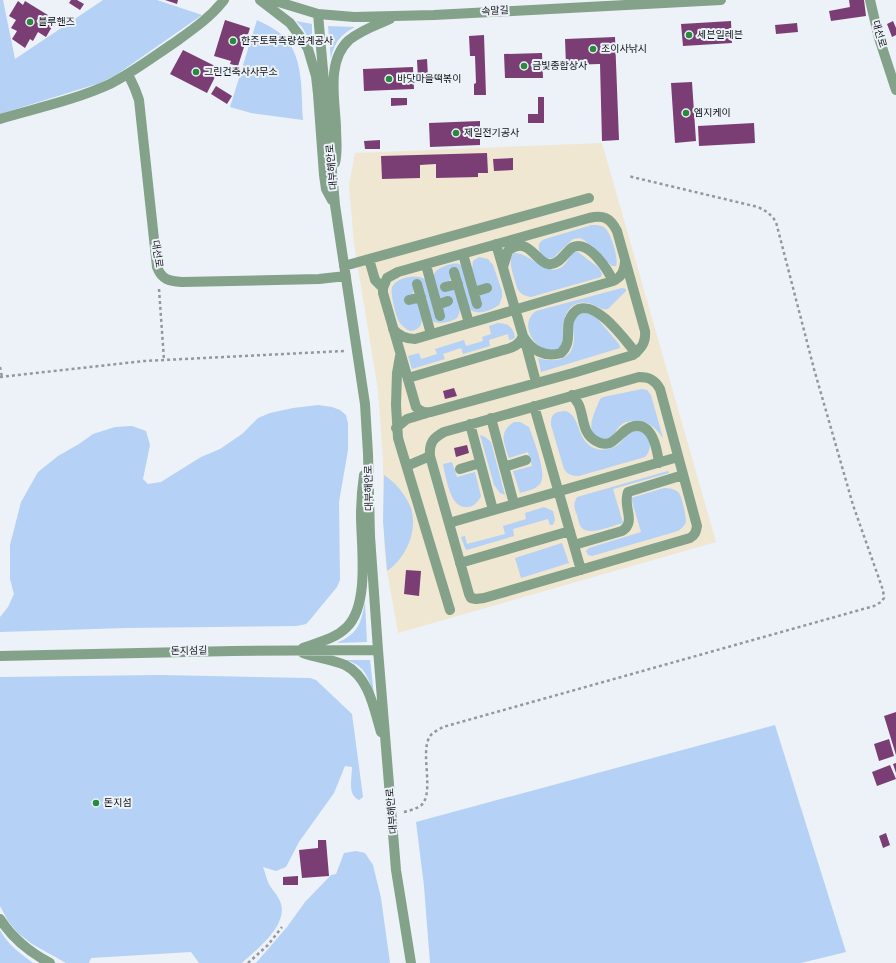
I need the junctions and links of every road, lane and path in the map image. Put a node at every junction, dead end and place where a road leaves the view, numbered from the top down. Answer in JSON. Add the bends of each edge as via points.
{"nodes":[{"id":1,"x":224,"y":0,"type":"edge"},
{"id":2,"x":260,"y":0,"type":"edge"},
{"id":3,"x":272,"y":0,"type":"edge"},
{"id":4,"x":721,"y":0,"type":"edge"},
{"id":5,"x":870,"y":0,"type":"edge"},
{"id":6,"x":620,"y":2,"type":"edge"},
{"id":7,"x":318,"y":14,"type":"junction"},
{"id":8,"x":394,"y":16,"type":"junction"},
{"id":9,"x":128,"y":74,"type":"junction"},
{"id":10,"x":896,"y":90,"type":"edge"},
{"id":11,"x":0,"y":119,"type":"edge"},
{"id":12,"x":332,"y":173,"type":"junction"},
{"id":13,"x":589,"y":198,"type":"dead end"},
{"id":14,"x":335,"y":205,"type":"junction"},
{"id":15,"x":496,"y":244,"type":"junction"},
{"id":16,"x":463,"y":254,"type":"junction"},
{"id":17,"x":369,"y":259,"type":"junction"},
{"id":18,"x":625,"y":260,"type":"junction"},
{"id":19,"x":426,"y":264,"type":"junction"},
{"id":20,"x":157,"y":267,"type":"junction"},
{"id":21,"x":503,"y":267,"type":"junction"},
{"id":22,"x":345,"y":271,"type":"junction"},
{"id":23,"x":454,"y":272,"type":"dead end"},
{"id":24,"x":613,"y":281,"type":"junction"},
{"id":25,"x":417,"y":284,"type":"dead end"},
{"id":26,"x":458,"y":284,"type":"junction"},
{"id":27,"x":446,"y":286,"type":"dead end"},
{"id":28,"x":383,"y":288,"type":"junction"},
{"id":29,"x":487,"y":288,"type":"dead end"},
{"id":30,"x":474,"y":292,"type":"junction"},
{"id":31,"x":420,"y":297,"type":"junction"},
{"id":32,"x":409,"y":300,"type":"dead end"},
{"id":33,"x":448,"y":301,"type":"dead end"},
{"id":34,"x":477,"y":304,"type":"dead end"},
{"id":35,"x":437,"y":305,"type":"junction"},
{"id":36,"x":516,"y":310,"type":"junction"},
{"id":37,"x":440,"y":316,"type":"dead end"},
{"id":38,"x":468,"y":323,"type":"junction"},
{"id":39,"x":393,"y":329,"type":"junction"},
{"id":40,"x":431,"y":334,"type":"junction"},
{"id":41,"x":523,"y":336,"type":"junction"},
{"id":42,"x":344,"y":351,"type":"dead end"},
{"id":43,"x":400,"y":352,"type":"junction"},
{"id":44,"x":636,"y":353,"type":"junction"},
{"id":45,"x":164,"y":360,"type":"junction"},
{"id":46,"x":0,"y":367,"type":"edge"},
{"id":47,"x":1,"y":377,"type":"edge"},
{"id":48,"x":408,"y":378,"type":"junction"},
{"id":49,"x":536,"y":382,"type":"junction"},
{"id":50,"x":572,"y":395,"type":"junction"},
{"id":51,"x":534,"y":406,"type":"junction"},
{"id":52,"x":431,"y":412,"type":"junction"},
{"id":53,"x":491,"y":418,"type":"junction"},
{"id":54,"x":470,"y":424,"type":"junction"},
{"id":55,"x":396,"y":428,"type":"junction"},
{"id":56,"x":368,"y":454,"type":"junction"},
{"id":57,"x":430,"y":456,"type":"junction"},
{"id":58,"x":678,"y":457,"type":"junction"},
{"id":59,"x":526,"y":460,"type":"dead end"},
{"id":60,"x":480,"y":463,"type":"junction"},
{"id":61,"x":659,"y":463,"type":"junction"},
{"id":62,"x":407,"y":466,"type":"junction"},
{"id":63,"x":504,"y":467,"type":"junction"},
{"id":64,"x":460,"y":469,"type":"dead end"},
{"id":65,"x":683,"y":476,"type":"junction"},
{"id":66,"x":559,"y":491,"type":"junction"},
{"id":67,"x":514,"y":504,"type":"junction"},
{"id":68,"x":493,"y":510,"type":"junction"},
{"id":69,"x":448,"y":523,"type":"junction"},
{"id":70,"x":570,"y":531,"type":"junction"},
{"id":71,"x":574,"y":544,"type":"junction"},
{"id":72,"x":460,"y":562,"type":"junction"},
{"id":73,"x":581,"y":570,"type":"junction"},
{"id":74,"x":450,"y":610,"type":"dead end"},
{"id":75,"x":378,"y":650,"type":"junction"},
{"id":76,"x":296,"y":651,"type":"junction"},
{"id":77,"x":0,"y":656,"type":"edge"},
{"id":78,"x":387,"y":754,"type":"junction"},
{"id":79,"x":0,"y":919,"type":"edge"},
{"id":80,"x":282,"y":927,"type":"dead end"},
{"id":81,"x":50,"y":963,"type":"edge"},
{"id":82,"x":248,"y":963,"type":"edge"},
{"id":83,"x":411,"y":963,"type":"edge"}],
"edges":[{"from":1,"to":9,"type":"street","via":[[204,21]]},
{"from":2,"to":14,"type":"street","via":[[290,23],[308,49],[316,76],[326,189]]},
{"from":3,"to":7,"type":"street","name":"속말길"},
{"from":4,"to":6,"type":"street","name":"속말길"},
{"from":5,"to":10,"type":"street","name":"대선로"},
{"from":6,"to":8,"type":"street","name":"속말길"},
{"from":7,"to":8,"type":"street","name":"속말길"},
{"from":7,"to":12,"type":"street","name":"대부해안로"},
{"from":8,"to":12,"type":"street","via":[[348,41],[336,60],[334,89],[337,151]]},
{"from":9,"to":11,"type":"street","via":[[81,95]]},
{"from":9,"to":20,"type":"street","name":"대선로","via":[[139,100]]},
{"from":12,"to":14,"type":"street","name":"대부해안로"},
{"from":13,"to":17,"type":"street","name":"대선로"},
{"from":14,"to":22,"type":"street","name":"대부해안로"},
{"from":15,"to":16,"type":"street"},
{"from":15,"to":18,"type":"street","via":[[589,218],[602,217],[613,223]]},
{"from":15,"to":21,"type":"street"},
{"from":16,"to":19,"type":"street"},
{"from":16,"to":30,"type":"street"},
{"from":17,"to":22,"type":"street","name":"대선로"},
{"from":17,"to":28,"type":"street","via":[[375,280]]},
{"from":18,"to":24,"type":"street","via":[[624,271]]},
{"from":18,"to":44,"type":"street","via":[[646,339]]},
{"from":19,"to":28,"type":"street","via":[[392,275]]},
{"from":19,"to":35,"type":"street"},
{"from":20,"to":22,"type":"street","name":"대선로","via":[[165,278],[182,282],[319,279]]},
{"from":20,"to":45,"type":"path"},
{"from":21,"to":24,"type":"street","via":[[508,251],[516,246],[531,250],[550,264],[579,246],[588,250],[603,264]]},
{"from":21,"to":36,"type":"street"},
{"from":22,"to":56,"type":"street","name":"대부해안로","via":[[365,404]]},
{"from":23,"to":26,"type":"street"},
{"from":24,"to":36,"type":"street"},
{"from":25,"to":31,"type":"street"},
{"from":26,"to":27,"type":"street"},
{"from":26,"to":38,"type":"street"},
{"from":28,"to":39,"type":"street"},
{"from":29,"to":30,"type":"street"},
{"from":30,"to":34,"type":"street"},
{"from":31,"to":32,"type":"street"},
{"from":31,"to":40,"type":"street"},
{"from":33,"to":35,"type":"street"},
{"from":35,"to":37,"type":"street"},
{"from":36,"to":38,"type":"street"},
{"from":36,"to":41,"type":"street"},
{"from":38,"to":40,"type":"street"},
{"from":39,"to":40,"type":"street","via":[[410,339]]},
{"from":39,"to":43,"type":"street"},
{"from":41,"to":44,"type":"street","via":[[538,352],[549,355],[561,353],[567,344],[572,315],[580,308],[591,308],[604,317]]},
{"from":41,"to":48,"type":"street","via":[[514,347]]},
{"from":41,"to":49,"type":"street"},
{"from":42,"to":45,"type":"path"},
{"from":43,"to":48,"type":"street"},
{"from":43,"to":55,"type":"street"},
{"from":44,"to":49,"type":"street"},
{"from":45,"to":47,"type":"path"},
{"from":46,"to":47,"type":"path"},
{"from":48,"to":52,"type":"street","via":[[416,407],[420,411]]},
{"from":49,"to":52,"type":"street"},
{"from":50,"to":51,"type":"street"},
{"from":50,"to":58,"type":"street","via":[[639,377],[652,379],[660,389]]},
{"from":50,"to":61,"type":"street","via":[[580,407],[590,437],[608,443],[630,428],[644,428],[653,438]]},
{"from":51,"to":53,"type":"street"},
{"from":51,"to":66,"type":"street"},
{"from":52,"to":55,"type":"street","via":[[407,419]]},
{"from":53,"to":54,"type":"street"},
{"from":53,"to":63,"type":"street"},
{"from":54,"to":57,"type":"street","via":[[436,436],[432,441]]},
{"from":54,"to":60,"type":"street"},
{"from":55,"to":62,"type":"street"},
{"from":56,"to":75,"type":"street","name":"대부해안로","via":[[370,536]]},
{"from":56,"to":76,"type":"street","via":[[361,496],[362,565],[358,607],[350,623],[341,632]]},
{"from":57,"to":62,"type":"street"},
{"from":57,"to":69,"type":"street"},
{"from":58,"to":61,"type":"street"},
{"from":58,"to":65,"type":"street"},
{"from":59,"to":63,"type":"street"},
{"from":60,"to":64,"type":"street"},
{"from":60,"to":68,"type":"street"},
{"from":61,"to":66,"type":"street"},
{"from":62,"to":74,"type":"street"},
{"from":63,"to":67,"type":"street"},
{"from":65,"to":71,"type":"street","via":[[628,492],[627,528]]},
{"from":65,"to":73,"type":"street","via":[[697,526],[693,536]]},
{"from":66,"to":67,"type":"street"},
{"from":66,"to":70,"type":"street"},
{"from":67,"to":68,"type":"street"},
{"from":68,"to":69,"type":"street"},
{"from":69,"to":72,"type":"street"},
{"from":70,"to":71,"type":"street"},
{"from":70,"to":72,"type":"street"},
{"from":71,"to":73,"type":"street"},
{"from":72,"to":73,"type":"street","via":[[469,594],[471,598],[476,599]]},
{"from":75,"to":76,"type":"street","name":"돈지섬길"},
{"from":75,"to":78,"type":"street","name":"대부해안로"},
{"from":76,"to":77,"type":"street","name":"돈지섬길"},
{"from":76,"to":78,"type":"street","via":[[339,663],[359,676],[368,692]]},
{"from":78,"to":83,"type":"street","name":"대부해안로","via":[[396,870]]},
{"from":79,"to":81,"type":"street","via":[[17,941]]},
{"from":80,"to":82,"type":"path","via":[[268,945]]}]}
